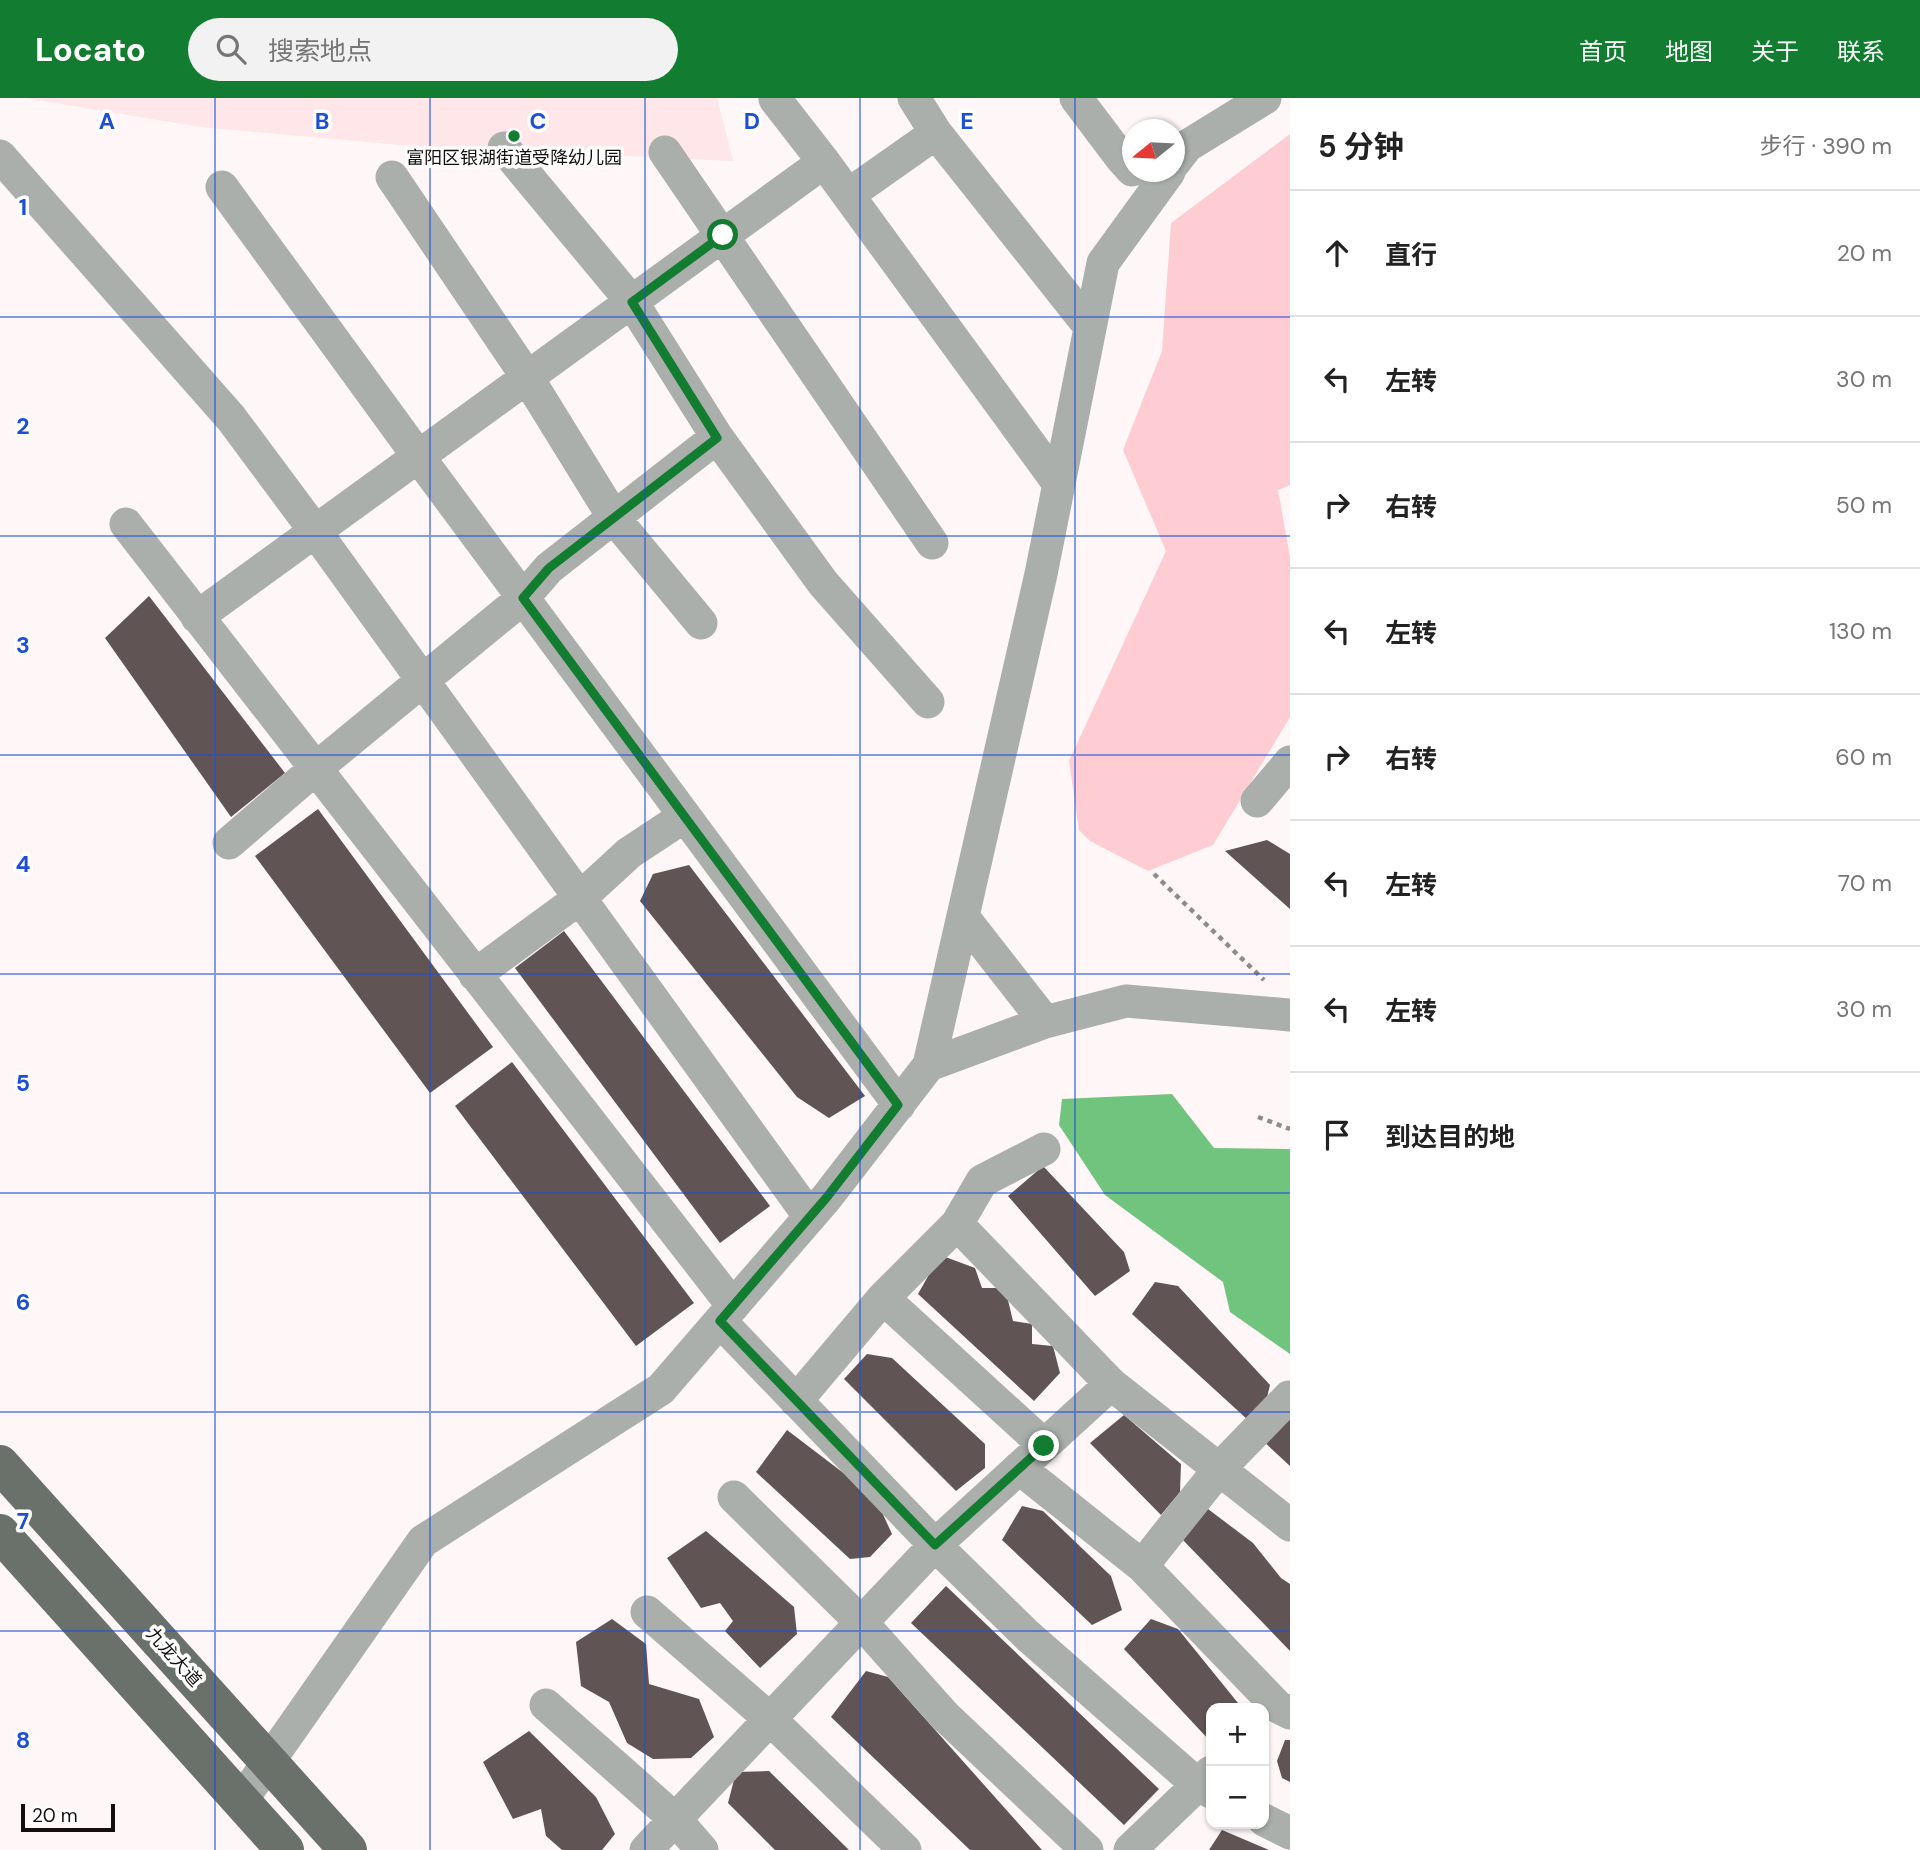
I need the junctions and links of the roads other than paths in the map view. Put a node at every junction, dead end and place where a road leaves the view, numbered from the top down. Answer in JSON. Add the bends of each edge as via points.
{"nodes":[{"id":1,"x":915,"y":98,"type":"edge"},
{"id":2,"x":1076,"y":98,"type":"edge"},
{"id":3,"x":1265,"y":98,"type":"edge"},
{"id":4,"x":775,"y":99,"type":"edge"},
{"id":5,"x":1221,"y":109,"type":"edge"},
{"id":6,"x":936,"y":133,"type":"junction"},
{"id":7,"x":504,"y":148,"type":"dead end"},
{"id":8,"x":1185,"y":149,"type":"edge"},
{"id":9,"x":665,"y":152,"type":"dead end"},
{"id":10,"x":0,"y":156,"type":"edge"},
{"id":11,"x":1122,"y":159,"type":"edge"},
{"id":12,"x":824,"y":162,"type":"junction"},
{"id":13,"x":392,"y":177,"type":"dead end"},
{"id":14,"x":1144,"y":182,"type":"edge"},
{"id":15,"x":222,"y":187,"type":"dead end"},
{"id":16,"x":848,"y":195,"type":"junction"},
{"id":17,"x":723,"y":235,"type":"junction"},
{"id":18,"x":632,"y":302,"type":"junction"},
{"id":19,"x":1090,"y":327,"type":"junction"},
{"id":20,"x":527,"y":377,"type":"junction"},
{"id":21,"x":717,"y":438,"type":"junction"},
{"id":22,"x":418,"y":457,"type":"junction"},
{"id":23,"x":1059,"y":484,"type":"junction"},
{"id":24,"x":614,"y":518,"type":"junction"},
{"id":25,"x":126,"y":524,"type":"dead end"},
{"id":26,"x":315,"y":531,"type":"junction"},
{"id":27,"x":932,"y":543,"type":"dead end"},
{"id":28,"x":523,"y":598,"type":"junction"},
{"id":29,"x":197,"y":617,"type":"junction"},
{"id":30,"x":701,"y":623,"type":"dead end"},
{"id":31,"x":423,"y":681,"type":"junction"},
{"id":32,"x":928,"y":702,"type":"dead end"},
{"id":33,"x":1290,"y":762,"type":"edge"},
{"id":34,"x":315,"y":769,"type":"junction"},
{"id":35,"x":1257,"y":801,"type":"dead end"},
{"id":36,"x":685,"y":816,"type":"junction"},
{"id":37,"x":229,"y":843,"type":"dead end"},
{"id":38,"x":580,"y":898,"type":"junction"},
{"id":39,"x":963,"y":917,"type":"junction"},
{"id":40,"x":475,"y":975,"type":"junction"},
{"id":41,"x":1290,"y":1015,"type":"edge"},
{"id":42,"x":1045,"y":1022,"type":"junction"},
{"id":43,"x":929,"y":1065,"type":"junction"},
{"id":44,"x":898,"y":1105,"type":"junction"},
{"id":45,"x":1044,"y":1149,"type":"dead end"},
{"id":46,"x":810,"y":1217,"type":"junction"},
{"id":47,"x":957,"y":1224,"type":"junction"},
{"id":48,"x":883,"y":1298,"type":"junction"},
{"id":49,"x":726,"y":1314,"type":"junction"},
{"id":50,"x":1111,"y":1384,"type":"junction"},
{"id":51,"x":1289,"y":1397,"type":"edge"},
{"id":52,"x":796,"y":1401,"type":"junction"},
{"id":53,"x":1044,"y":1446,"type":"junction"},
{"id":54,"x":0,"y":1464,"type":"edge"},
{"id":55,"x":1019,"y":1468,"type":"junction"},
{"id":56,"x":1220,"y":1468,"type":"junction"},
{"id":57,"x":734,"y":1497,"type":"dead end"},
{"id":58,"x":1290,"y":1525,"type":"edge"},
{"id":59,"x":0,"y":1533,"type":"edge"},
{"id":60,"x":935,"y":1545,"type":"junction"},
{"id":61,"x":1142,"y":1566,"type":"junction"},
{"id":62,"x":647,"y":1612,"type":"dead end"},
{"id":63,"x":862,"y":1623,"type":"junction"},
{"id":64,"x":546,"y":1704,"type":"dead end"},
{"id":65,"x":1280,"y":1708,"type":"edge"},
{"id":66,"x":770,"y":1719,"type":"junction"},
{"id":67,"x":269,"y":1762,"type":"junction"},
{"id":68,"x":1206,"y":1782,"type":"edge"},
{"id":69,"x":1206,"y":1784,"type":"edge"},
{"id":70,"x":241,"y":1801,"type":"junction"},
{"id":71,"x":675,"y":1819,"type":"junction"},
{"id":72,"x":1269,"y":1822,"type":"edge"},
{"id":73,"x":1290,"y":1833,"type":"edge"},
{"id":74,"x":285,"y":1850,"type":"edge"},
{"id":75,"x":348,"y":1850,"type":"edge"},
{"id":76,"x":646,"y":1850,"type":"edge"},
{"id":77,"x":702,"y":1850,"type":"edge"},
{"id":78,"x":905,"y":1850,"type":"edge"},
{"id":79,"x":1087,"y":1850,"type":"edge"},
{"id":80,"x":1130,"y":1850,"type":"edge"}],
"edges":[{"from":1,"to":6,"type":"street"},
{"from":2,"to":11,"type":"street"},
{"from":3,"to":5,"type":"street"},
{"from":4,"to":12,"type":"street"},
{"from":5,"to":8,"type":"street"},
{"from":6,"to":16,"type":"street"},
{"from":6,"to":19,"type":"street"},
{"from":7,"to":18,"type":"street"},
{"from":9,"to":17,"type":"street"},
{"from":10,"to":26,"type":"street","via":[[231,418]]},
{"from":12,"to":16,"type":"street"},
{"from":12,"to":17,"type":"street"},
{"from":13,"to":20,"type":"street"},
{"from":14,"to":19,"type":"street","via":[[1103,263]]},
{"from":15,"to":22,"type":"street"},
{"from":16,"to":23,"type":"street"},
{"from":17,"to":18,"type":"street"},
{"from":17,"to":27,"type":"street"},
{"from":18,"to":20,"type":"street"},
{"from":18,"to":21,"type":"street"},
{"from":19,"to":23,"type":"street"},
{"from":20,"to":22,"type":"street"},
{"from":20,"to":24,"type":"street"},
{"from":21,"to":24,"type":"street"},
{"from":21,"to":32,"type":"street","via":[[823,583]]},
{"from":22,"to":26,"type":"street"},
{"from":22,"to":28,"type":"street"},
{"from":23,"to":39,"type":"street"},
{"from":24,"to":28,"type":"street","via":[[549,568]]},
{"from":24,"to":30,"type":"street"},
{"from":25,"to":29,"type":"street"},
{"from":26,"to":29,"type":"street"},
{"from":26,"to":31,"type":"street"},
{"from":28,"to":31,"type":"street"},
{"from":28,"to":36,"type":"street"},
{"from":29,"to":34,"type":"street"},
{"from":31,"to":34,"type":"street"},
{"from":31,"to":38,"type":"street"},
{"from":33,"to":35,"type":"street"},
{"from":34,"to":37,"type":"street"},
{"from":34,"to":40,"type":"street"},
{"from":36,"to":38,"type":"street","via":[[629,853]]},
{"from":36,"to":44,"type":"street"},
{"from":38,"to":40,"type":"street"},
{"from":38,"to":46,"type":"street"},
{"from":39,"to":42,"type":"street"},
{"from":39,"to":43,"type":"street"},
{"from":40,"to":49,"type":"street"},
{"from":41,"to":42,"type":"street","via":[[1126,1001]]},
{"from":42,"to":43,"type":"street"},
{"from":43,"to":44,"type":"street"},
{"from":44,"to":46,"type":"street"},
{"from":45,"to":47,"type":"street","via":[[982,1181]]},
{"from":46,"to":49,"type":"street"},
{"from":47,"to":48,"type":"street"},
{"from":47,"to":50,"type":"street"},
{"from":48,"to":52,"type":"street"},
{"from":48,"to":53,"type":"street"},
{"from":49,"to":52,"type":"street"},
{"from":49,"to":67,"type":"street","via":[[661,1390],[423,1541]]},
{"from":50,"to":53,"type":"street"},
{"from":50,"to":56,"type":"street"},
{"from":51,"to":56,"type":"street"},
{"from":52,"to":60,"type":"street"},
{"from":53,"to":55,"type":"street"},
{"from":54,"to":67,"type":"main road","name":"九龙大道"},
{"from":55,"to":60,"type":"street"},
{"from":55,"to":61,"type":"street"},
{"from":56,"to":58,"type":"street"},
{"from":56,"to":61,"type":"street"},
{"from":57,"to":63,"type":"street"},
{"from":59,"to":70,"type":"main road"},
{"from":60,"to":63,"type":"street"},
{"from":60,"to":68,"type":"street","via":[[1028,1636]]},
{"from":61,"to":65,"type":"street"},
{"from":62,"to":66,"type":"street"},
{"from":63,"to":66,"type":"street"},
{"from":63,"to":79,"type":"street","via":[[945,1716]]},
{"from":64,"to":71,"type":"street"},
{"from":66,"to":71,"type":"street"},
{"from":66,"to":78,"type":"street"},
{"from":67,"to":70,"type":"street"},
{"from":67,"to":75,"type":"main road","name":"九龙大道"},
{"from":69,"to":80,"type":"street"},
{"from":70,"to":74,"type":"main road"},
{"from":71,"to":76,"type":"street"},
{"from":71,"to":77,"type":"street"},
{"from":72,"to":73,"type":"street"}]}
